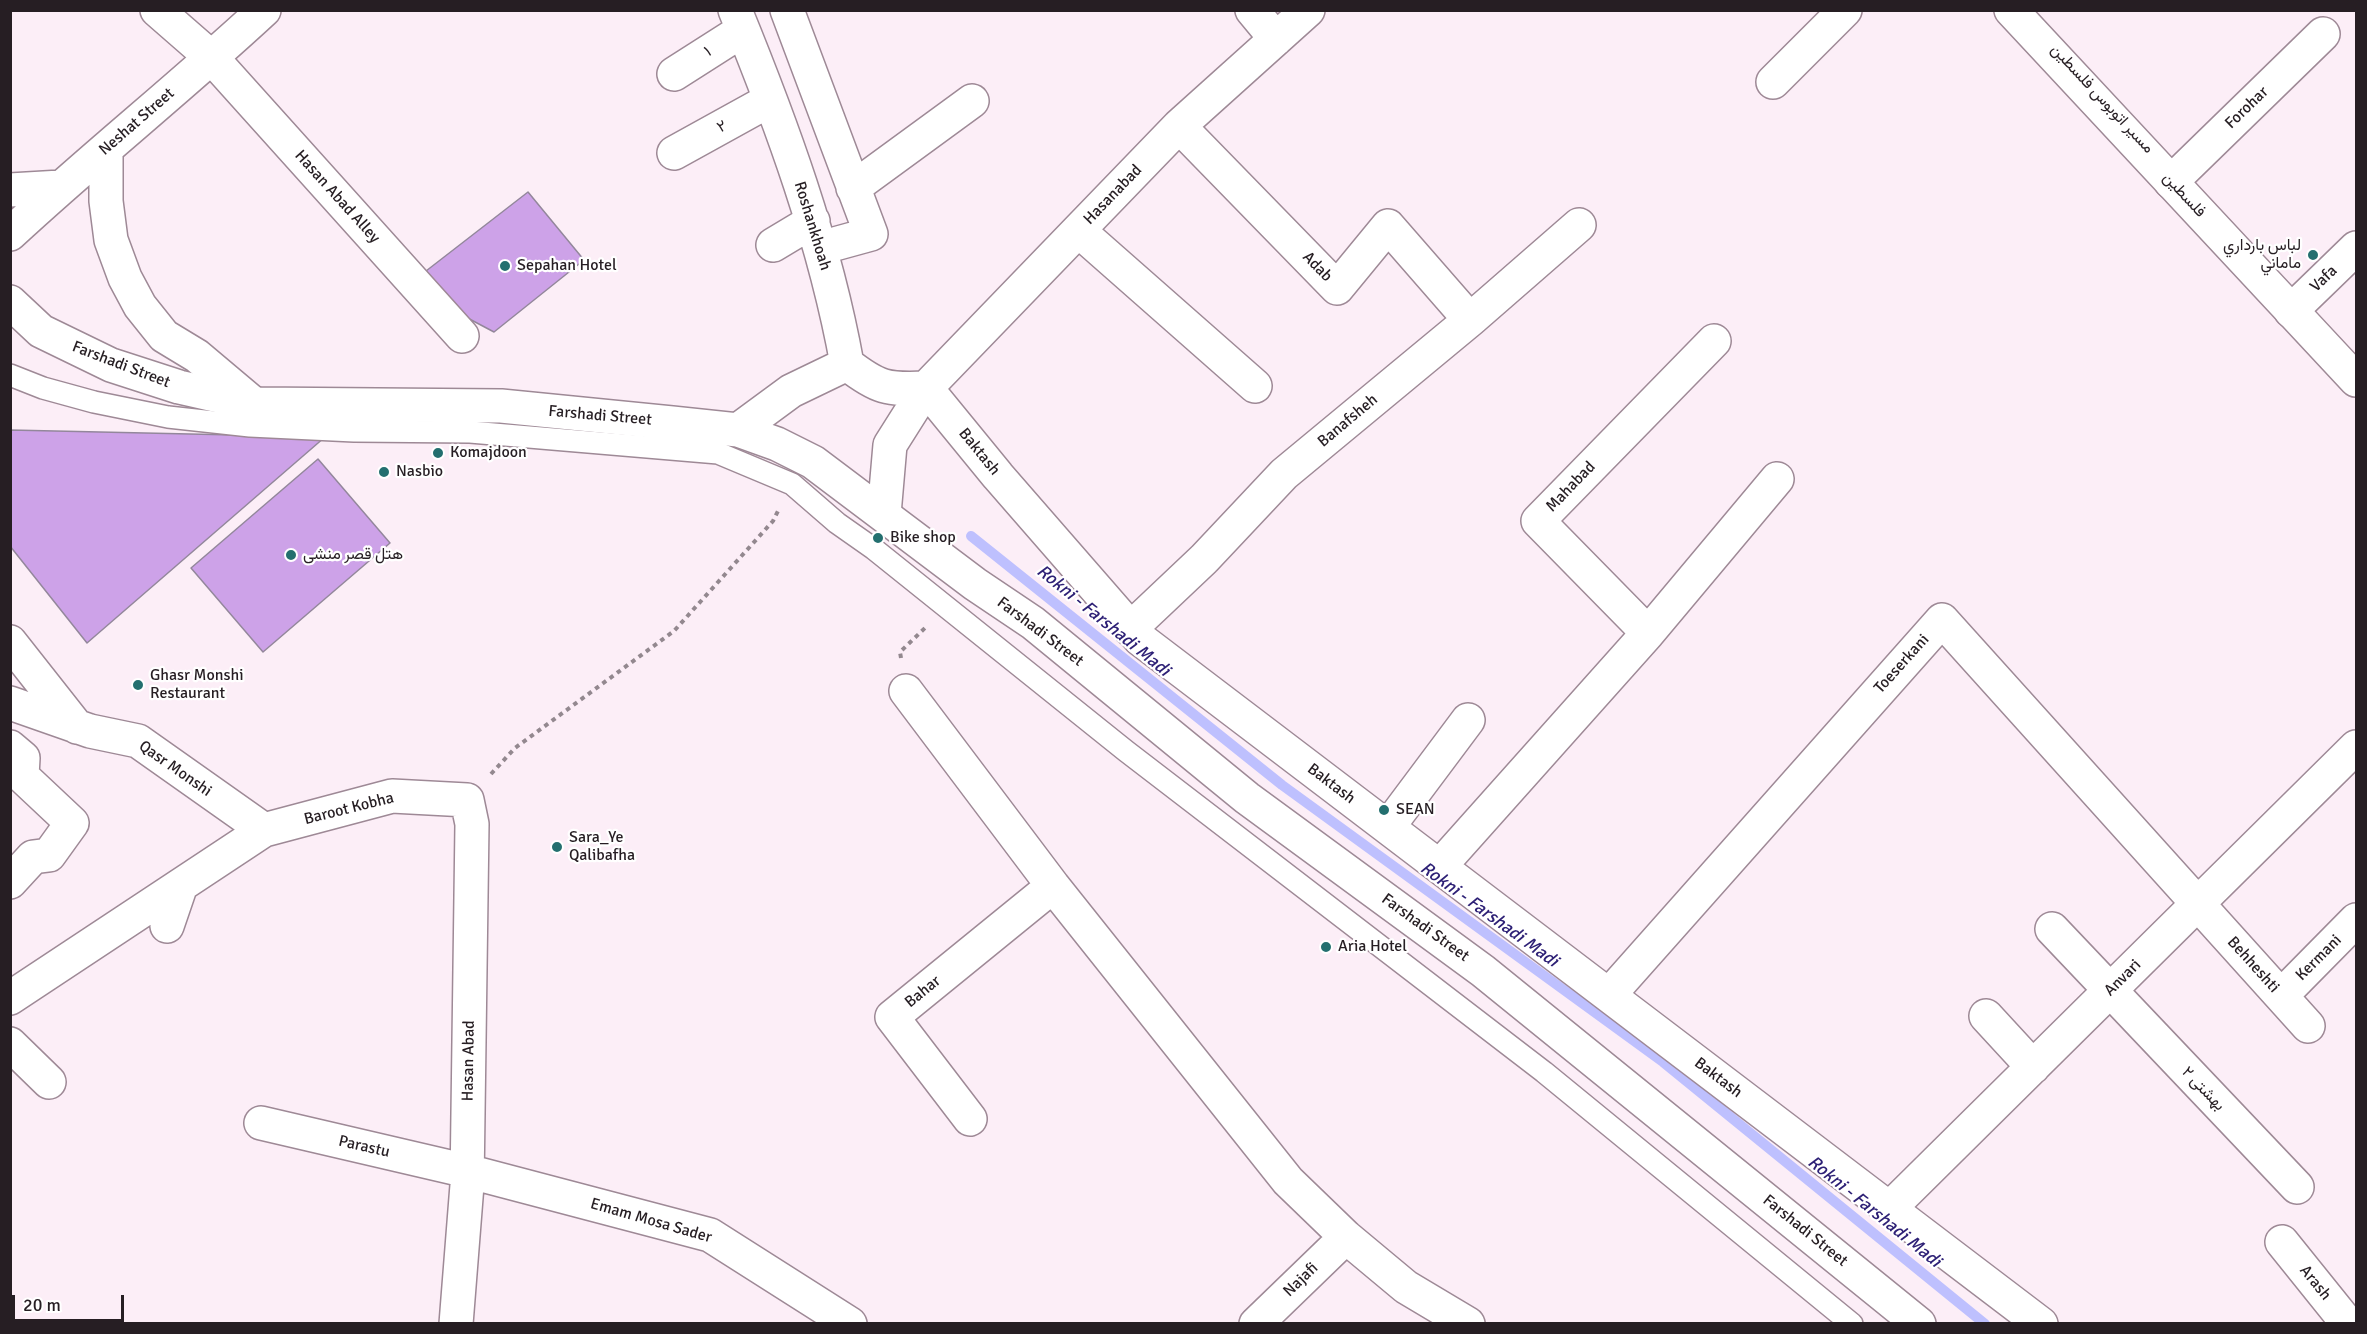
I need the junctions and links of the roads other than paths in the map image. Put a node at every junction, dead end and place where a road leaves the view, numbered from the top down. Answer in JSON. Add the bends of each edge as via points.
{"nodes":[{"id":1,"x":157,"y":10,"type":"edge"},
{"id":2,"x":264,"y":10,"type":"edge"},
{"id":3,"x":787,"y":10,"type":"edge"},
{"id":4,"x":1252,"y":10,"type":"edge"},
{"id":5,"x":1308,"y":10,"type":"edge"},
{"id":6,"x":1845,"y":10,"type":"edge"},
{"id":7,"x":2011,"y":10,"type":"edge"},
{"id":8,"x":2019,"y":10,"type":"edge"},
{"id":9,"x":739,"y":20,"type":"edge"},
{"id":10,"x":2323,"y":34,"type":"dead end"},
{"id":11,"x":1276,"y":39,"type":"junction"},
{"id":12,"x":212,"y":58,"type":"junction"},
{"id":13,"x":674,"y":74,"type":"dead end"},
{"id":14,"x":1773,"y":82,"type":"dead end"},
{"id":15,"x":770,"y":100,"type":"junction"},
{"id":16,"x":972,"y":101,"type":"dead end"},
{"id":17,"x":1179,"y":126,"type":"junction"},
{"id":18,"x":106,"y":149,"type":"junction"},
{"id":19,"x":674,"y":153,"type":"dead end"},
{"id":20,"x":2173,"y":180,"type":"junction"},
{"id":21,"x":61,"y":187,"type":"junction"},
{"id":22,"x":853,"y":188,"type":"junction"},
{"id":23,"x":10,"y":190,"type":"edge"},
{"id":24,"x":1579,"y":225,"type":"dead end"},
{"id":25,"x":1079,"y":231,"type":"junction"},
{"id":26,"x":10,"y":234,"type":"edge"},
{"id":27,"x":816,"y":235,"type":"junction"},
{"id":28,"x":773,"y":245,"type":"dead end"},
{"id":29,"x":2356,"y":248,"type":"edge"},
{"id":30,"x":10,"y":302,"type":"edge"},
{"id":31,"x":2293,"y":309,"type":"junction"},
{"id":32,"x":1470,"y":320,"type":"junction"},
{"id":33,"x":462,"y":336,"type":"dead end"},
{"id":34,"x":1714,"y":342,"type":"dead end"},
{"id":35,"x":847,"y":364,"type":"junction"},
{"id":36,"x":2354,"y":371,"type":"edge"},
{"id":37,"x":10,"y":375,"type":"edge"},
{"id":38,"x":1255,"y":386,"type":"dead end"},
{"id":39,"x":926,"y":388,"type":"junction"},
{"id":40,"x":254,"y":404,"type":"junction"},
{"id":41,"x":738,"y":430,"type":"junction"},
{"id":42,"x":1777,"y":479,"type":"dead end"},
{"id":43,"x":884,"y":514,"type":"junction"},
{"id":44,"x":1130,"y":629,"type":"junction"},
{"id":45,"x":1648,"y":633,"type":"junction"},
{"id":46,"x":10,"y":642,"type":"edge"},
{"id":47,"x":906,"y":691,"type":"road end"},
{"id":48,"x":10,"y":703,"type":"edge"},
{"id":49,"x":1468,"y":720,"type":"dead end"},
{"id":50,"x":77,"y":727,"type":"junction"},
{"id":51,"x":10,"y":747,"type":"edge"},
{"id":52,"x":2356,"y":747,"type":"edge"},
{"id":53,"x":467,"y":800,"type":"joint"},
{"id":54,"x":1388,"y":827,"type":"junction"},
{"id":55,"x":264,"y":830,"type":"junction"},
{"id":56,"x":1440,"y":866,"type":"junction"},
{"id":57,"x":10,"y":882,"type":"edge"},
{"id":58,"x":181,"y":885,"type":"junction"},
{"id":59,"x":1053,"y":886,"type":"junction"},
{"id":60,"x":2198,"y":904,"type":"junction"},
{"id":61,"x":2356,"y":920,"type":"edge"},
{"id":62,"x":167,"y":926,"type":"dead end"},
{"id":63,"x":2052,"y":929,"type":"dead end"},
{"id":64,"x":2110,"y":991,"type":"junction"},
{"id":65,"x":12,"y":995,"type":"edge"},
{"id":66,"x":1609,"y":995,"type":"junction"},
{"id":67,"x":2281,"y":996,"type":"junction"},
{"id":68,"x":1986,"y":1016,"type":"dead end"},
{"id":69,"x":2308,"y":1026,"type":"dead end"},
{"id":70,"x":10,"y":1044,"type":"edge"},
{"id":71,"x":2033,"y":1067,"type":"junction"},
{"id":72,"x":49,"y":1082,"type":"dead end"},
{"id":73,"x":970,"y":1119,"type":"dead end"},
{"id":74,"x":261,"y":1123,"type":"dead end"},
{"id":75,"x":467,"y":1171,"type":"junction"},
{"id":76,"x":2297,"y":1187,"type":"dead end"},
{"id":77,"x":1890,"y":1208,"type":"junction"},
{"id":78,"x":1346,"y":1237,"type":"junction"},
{"id":79,"x":2282,"y":1242,"type":"dead end"},
{"id":80,"x":836,"y":1320,"type":"edge"},
{"id":81,"x":456,"y":1323,"type":"edge"},
{"id":82,"x":1256,"y":1323,"type":"edge"},
{"id":83,"x":1468,"y":1323,"type":"edge"},
{"id":84,"x":1852,"y":1323,"type":"edge"},
{"id":85,"x":1919,"y":1323,"type":"edge"},
{"id":86,"x":2041,"y":1323,"type":"edge"},
{"id":87,"x":2348,"y":1323,"type":"edge"}],
"edges":[{"from":1,"to":12,"type":"street","name":"Hasan Abad Alley"},
{"from":2,"to":12,"type":"street","name":"Neshat Street"},
{"from":3,"to":22,"type":"street"},
{"from":4,"to":11,"type":"street"},
{"from":5,"to":11,"type":"street","name":"Hasanabad"},
{"from":6,"to":14,"type":"street"},
{"from":7,"to":20,"type":"street","name":"فلسطین"},
{"from":8,"to":20,"type":"lane","name":"مسیر اتوبوس فلسطین"},
{"from":9,"to":13,"type":"street","name":"۱"},
{"from":9,"to":15,"type":"street","name":"Roshankhoah"},
{"from":10,"to":20,"type":"street","name":"Forohar"},
{"from":11,"to":17,"type":"street","name":"Hasanabad"},
{"from":12,"to":18,"type":"street","name":"Neshat Street"},
{"from":12,"to":33,"type":"street","name":"Hasan Abad Alley"},
{"from":15,"to":19,"type":"street","name":"۲"},
{"from":15,"to":27,"type":"street","name":"Roshankhoah"},
{"from":16,"to":22,"type":"street"},
{"from":17,"to":25,"type":"street","name":"Hasanabad"},
{"from":17,"to":32,"type":"street","name":"Adab","via":[[1337,288],[1388,226]]},
{"from":18,"to":21,"type":"street","name":"Neshat Street"},
{"from":18,"to":40,"type":"street","via":[[111,240],[140,306],[164,336],[197,356]]},
{"from":20,"to":31,"type":"street","name":"فلسطین"},
{"from":21,"to":23,"type":"street"},
{"from":21,"to":26,"type":"street","name":"Neshat Street"},
{"from":22,"to":27,"type":"street","via":[[871,234]]},
{"from":24,"to":32,"type":"street","name":"Banafsheh"},
{"from":25,"to":38,"type":"street"},
{"from":25,"to":39,"type":"street","name":"Hasanabad"},
{"from":27,"to":28,"type":"street"},
{"from":27,"to":35,"type":"street","name":"Roshankhoah"},
{"from":29,"to":31,"type":"street","name":"Vafa"},
{"from":30,"to":40,"type":"street","name":"Farshadi Street","via":[[42,331],[111,365],[179,387]]},
{"from":31,"to":36,"type":"street","name":"فلسطین"},
{"from":32,"to":44,"type":"street","name":"Banafsheh","via":[[1284,474],[1204,559]]},
{"from":34,"to":45,"type":"street","name":"Mahabad","via":[[1538,521]]},
{"from":35,"to":39,"type":"street","via":[[871,382],[898,389]]},
{"from":35,"to":41,"type":"street","via":[[791,391]]},
{"from":37,"to":84,"type":"lane","name":"Farshadi Street","via":[[94,402],[168,417],[261,426],[470,432],[718,453],[792,484],[1136,758],[1544,1072]]},
{"from":39,"to":43,"type":"street","name":"Hasanabad","via":[[890,445]]},
{"from":39,"to":44,"type":"street","name":"Baktash"},
{"from":40,"to":41,"type":"street","name":"Farshadi Street","via":[[501,406]]},
{"from":41,"to":43,"type":"street","name":"Farshadi Street","via":[[813,462]]},
{"from":42,"to":45,"type":"street"},
{"from":43,"to":85,"type":"street","name":"Farshadi Street","via":[[1033,623],[1247,798],[1483,971]]},
{"from":44,"to":54,"type":"street","name":"Baktash"},
{"from":45,"to":56,"type":"street"},
{"from":46,"to":50,"type":"street"},
{"from":47,"to":59,"type":"street"},
{"from":48,"to":50,"type":"street","name":"Qasr Monshi"},
{"from":49,"to":54,"type":"street"},
{"from":50,"to":55,"type":"street","name":"Qasr Monshi","via":[[138,741]]},
{"from":51,"to":57,"type":"street","via":[[23,758],[22,776],[72,823],[49,855],[33,857]]},
{"from":52,"to":60,"type":"street","name":"Anvari"},
{"from":53,"to":55,"type":"street","name":"Baroot Kobha","via":[[392,796]]},
{"from":53,"to":75,"type":"street","name":"Hasan Abad","via":[[472,824]]},
{"from":54,"to":56,"type":"street","name":"Baktash"},
{"from":55,"to":58,"type":"street","name":"Baroot Kobha"},
{"from":56,"to":66,"type":"street","name":"Baktash"},
{"from":58,"to":62,"type":"street"},
{"from":58,"to":65,"type":"street","name":"Baroot Kobha"},
{"from":59,"to":73,"type":"street","name":"Bahar","via":[[892,1017]]},
{"from":59,"to":78,"type":"street","via":[[1288,1181]]},
{"from":60,"to":64,"type":"street","name":"Anvari"},
{"from":60,"to":66,"type":"street","name":"Toeserkani","via":[[1942,620]]},
{"from":60,"to":67,"type":"street","name":"Behheshti"},
{"from":61,"to":67,"type":"street","name":"Kermani"},
{"from":63,"to":64,"type":"street","name":"بهشتی ۲"},
{"from":64,"to":71,"type":"street","name":"Anvari"},
{"from":64,"to":76,"type":"street","name":"بهشتی ۲"},
{"from":66,"to":77,"type":"street","name":"Baktash"},
{"from":67,"to":69,"type":"street","name":"Behheshti"},
{"from":68,"to":71,"type":"street"},
{"from":70,"to":72,"type":"street"},
{"from":71,"to":77,"type":"street","name":"Anvari"},
{"from":74,"to":75,"type":"street","name":"Parastu"},
{"from":75,"to":80,"type":"street","name":"Emam Mosa Sader","via":[[710,1235]]},
{"from":75,"to":81,"type":"street","name":"Hasan Abad"},
{"from":77,"to":86,"type":"street","name":"Baktash"},
{"from":78,"to":82,"type":"street","name":"Najafi"},
{"from":78,"to":83,"type":"street","via":[[1406,1287]]},
{"from":79,"to":87,"type":"street","name":"Arash"}]}
